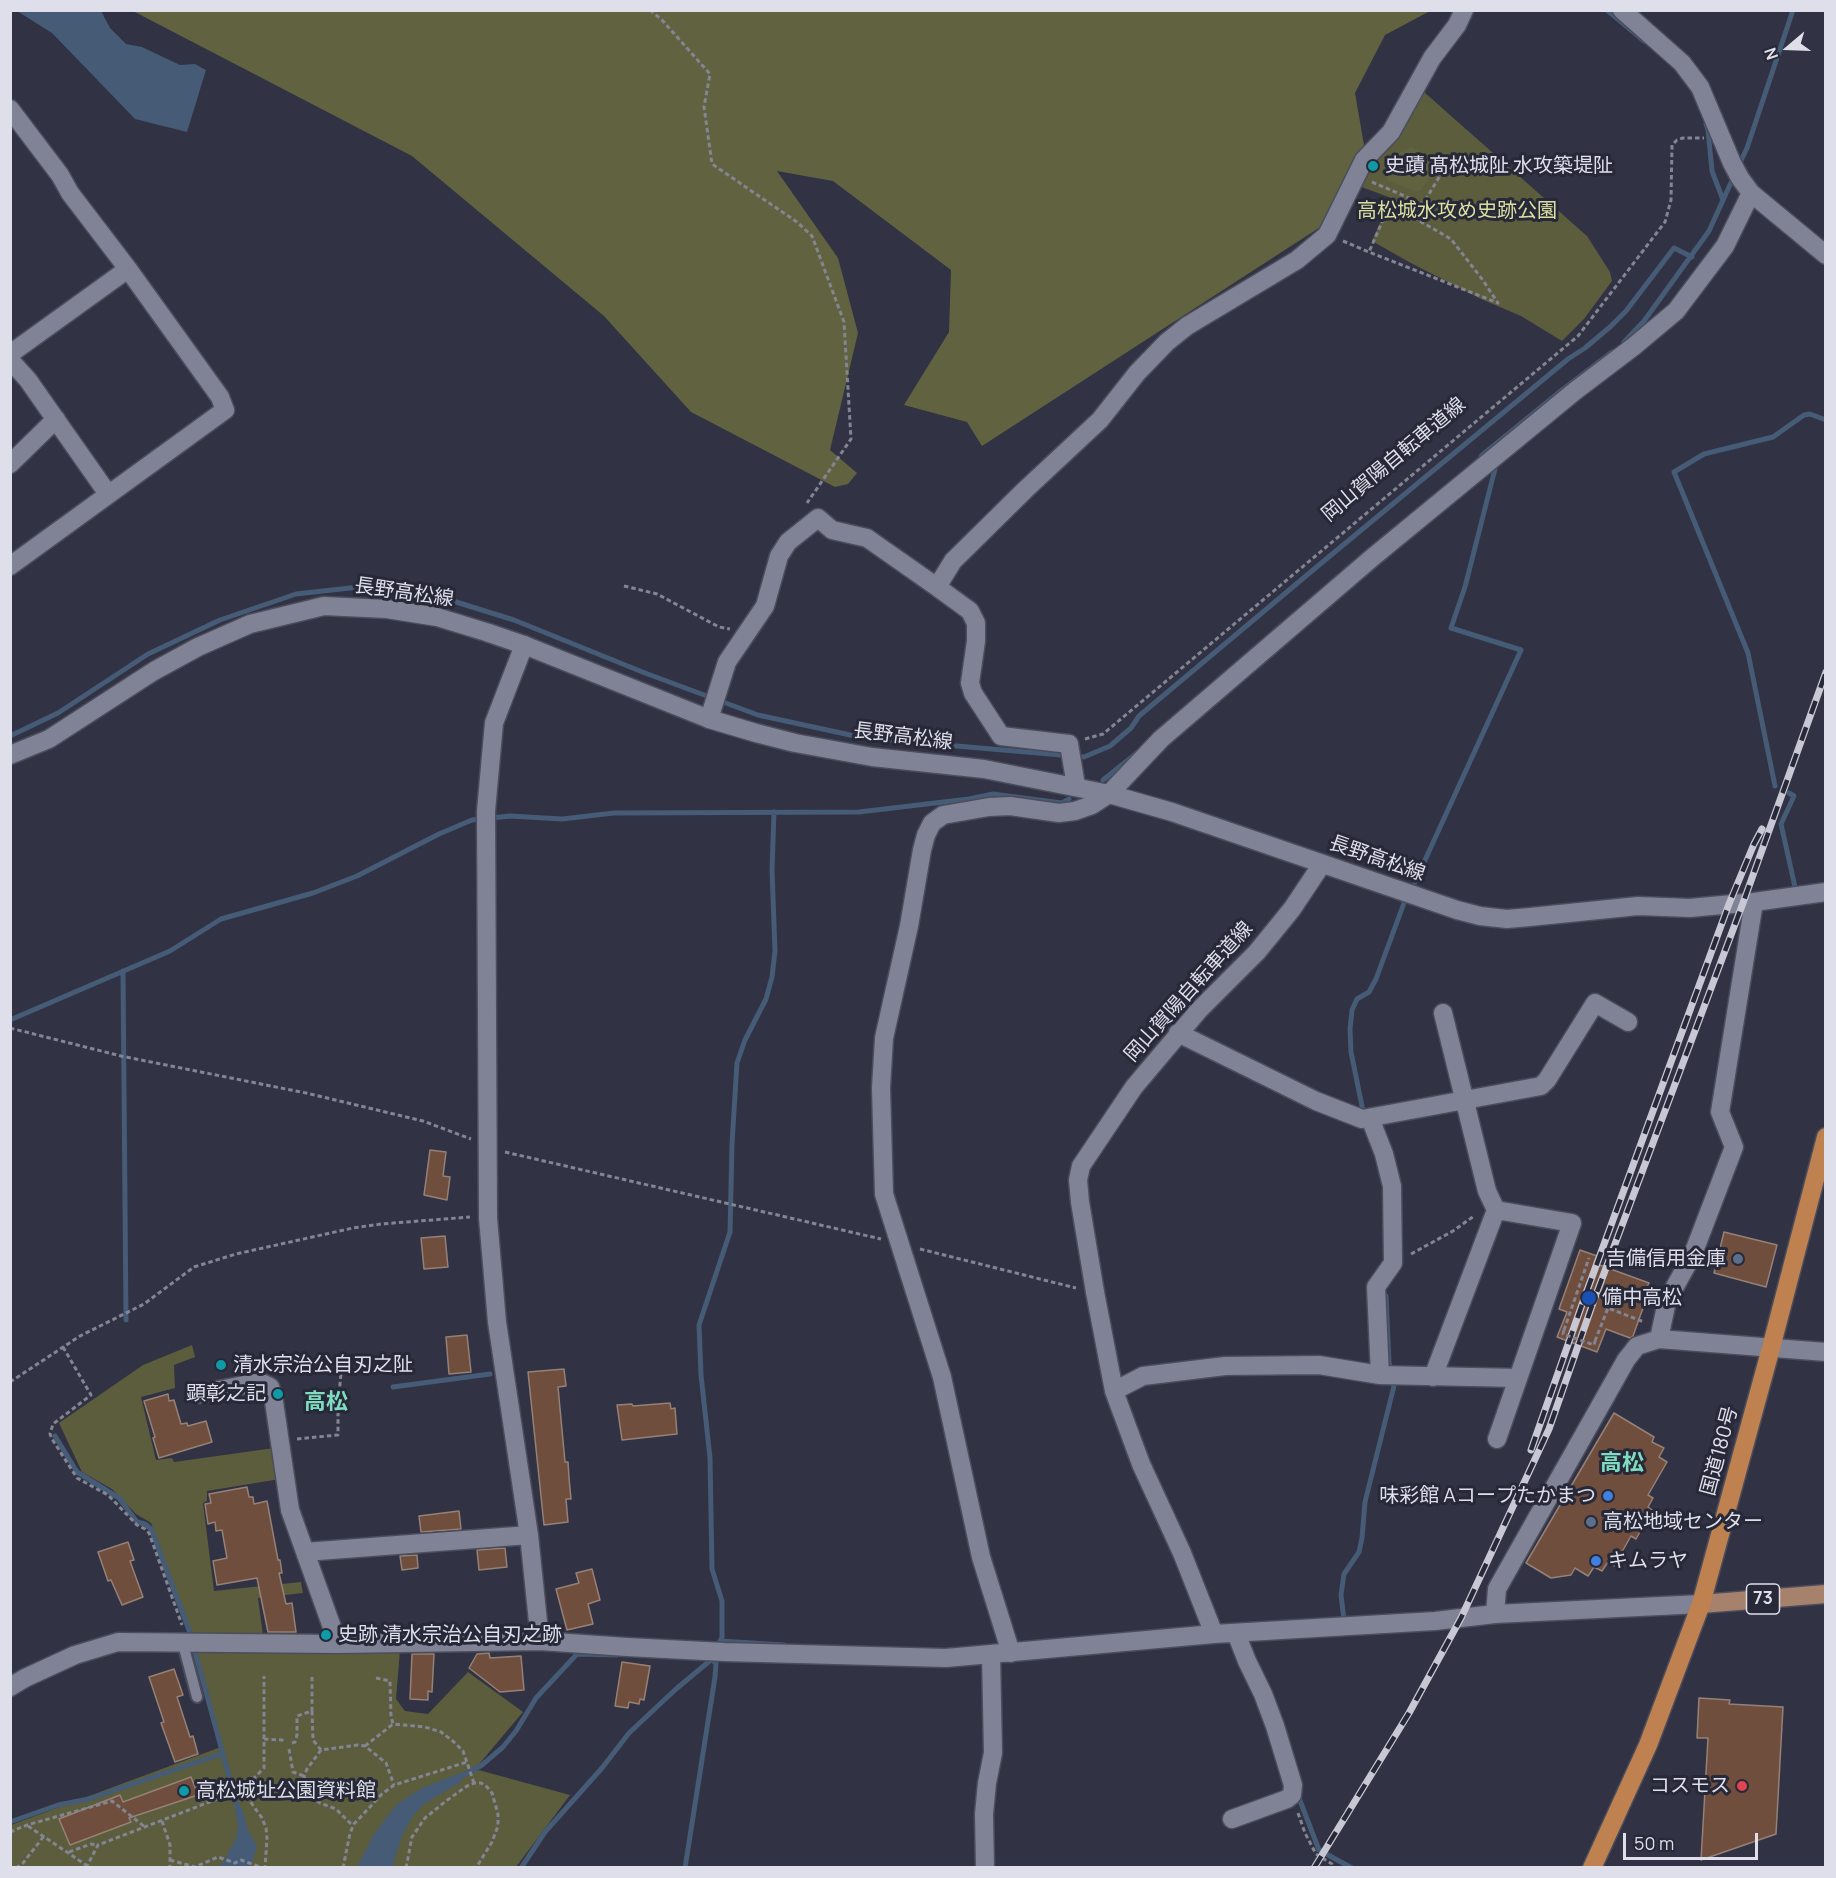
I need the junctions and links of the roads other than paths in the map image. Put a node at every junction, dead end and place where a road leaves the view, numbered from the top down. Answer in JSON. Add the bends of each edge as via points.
{"nodes":[{"id":1,"x":1464,"y":10,"type":"edge"},
{"id":2,"x":1622,"y":10,"type":"edge"},
{"id":3,"x":10,"y":109,"type":"edge"},
{"id":4,"x":1751,"y":193,"type":"junction"},
{"id":5,"x":1826,"y":255,"type":"edge"},
{"id":6,"x":128,"y":268,"type":"junction"},
{"id":7,"x":10,"y":354,"type":"edge"},
{"id":8,"x":10,"y":360,"type":"edge"},
{"id":9,"x":56,"y":419,"type":"junction"},
{"id":10,"x":10,"y":464,"type":"edge"},
{"id":11,"x":108,"y":494,"type":"junction"},
{"id":12,"x":10,"y":566,"type":"edge"},
{"id":13,"x":937,"y":587,"type":"junction"},
{"id":14,"x":524,"y":645,"type":"junction"},
{"id":15,"x":713,"y":708,"type":"junction"},
{"id":16,"x":10,"y":755,"type":"edge"},
{"id":17,"x":1076,"y":786,"type":"junction"},
{"id":18,"x":1109,"y":794,"type":"junction"},
{"id":19,"x":1322,"y":864,"type":"junction"},
{"id":20,"x":1826,"y":892,"type":"edge"},
{"id":21,"x":1754,"y":902,"type":"junction"},
{"id":22,"x":1443,"y":1013,"type":"dead end"},
{"id":23,"x":1628,"y":1022,"type":"dead end"},
{"id":24,"x":1178,"y":1033,"type":"junction"},
{"id":25,"x":1465,"y":1101,"type":"junction"},
{"id":26,"x":1367,"y":1118,"type":"junction"},
{"id":27,"x":1826,"y":1137,"type":"edge"},
{"id":28,"x":1494,"y":1206,"type":"junction"},
{"id":29,"x":1659,"y":1339,"type":"junction"},
{"id":30,"x":1772,"y":1348,"type":"junction"},
{"id":31,"x":1826,"y":1352,"type":"edge"},
{"id":32,"x":1388,"y":1375,"type":"junction"},
{"id":33,"x":1433,"y":1377,"type":"junction"},
{"id":34,"x":1518,"y":1378,"type":"junction"},
{"id":35,"x":1113,"y":1391,"type":"junction"},
{"id":36,"x":199,"y":1394,"type":"dead end"},
{"id":37,"x":1497,"y":1439,"type":"dead end"},
{"id":38,"x":529,"y":1535,"type":"junction"},
{"id":39,"x":305,"y":1552,"type":"junction"},
{"id":40,"x":1826,"y":1594,"type":"edge"},
{"id":41,"x":1701,"y":1604,"type":"junction"},
{"id":42,"x":1495,"y":1614,"type":"junction"},
{"id":43,"x":1213,"y":1630,"type":"junction"},
{"id":44,"x":1236,"y":1633,"type":"junction"},
{"id":45,"x":540,"y":1641,"type":"junction"},
{"id":46,"x":186,"y":1644,"type":"junction"},
{"id":47,"x":338,"y":1644,"type":"junction"},
{"id":48,"x":1010,"y":1650,"type":"junction"},
{"id":49,"x":991,"y":1654,"type":"junction"},
{"id":50,"x":10,"y":1687,"type":"edge"},
{"id":51,"x":197,"y":1696,"type":"dead end"},
{"id":52,"x":1232,"y":1819,"type":"dead end"},
{"id":53,"x":985,"y":1868,"type":"edge"},
{"id":54,"x":1592,"y":1868,"type":"edge"}],
"edges":[{"from":1,"to":13,"type":"street","via":[[1391,132],[1364,160],[1327,234],[1297,260],[1167,342],[1100,420],[953,561]]},
{"from":2,"to":4,"type":"street","via":[[1683,63],[1700,87],[1736,170]]},
{"from":3,"to":6,"type":"street"},
{"from":4,"to":5,"type":"street"},
{"from":4,"to":18,"type":"street","via":[[1725,246],[1676,311],[1365,564],[1169,731]]},
{"from":6,"to":7,"type":"street"},
{"from":6,"to":11,"type":"street","via":[[220,397],[225,410]]},
{"from":8,"to":9,"type":"street"},
{"from":9,"to":10,"type":"street"},
{"from":9,"to":11,"type":"street"},
{"from":11,"to":12,"type":"street"},
{"from":13,"to":15,"type":"street","via":[[867,538],[832,530],[818,518],[783,549],[765,606],[728,662]]},
{"from":13,"to":17,"type":"street","via":[[970,611],[976,623],[970,683],[1001,736],[1070,753]]},
{"from":14,"to":15,"type":"street","name":"長野高松線"},
{"from":14,"to":16,"type":"street","name":"長野高松線","via":[[437,617],[387,609],[324,606],[250,624],[198,647],[49,738]]},
{"from":14,"to":38,"type":"street","via":[[494,723],[486,811],[488,1218],[497,1322]]},
{"from":15,"to":17,"type":"street","name":"長野高松線","via":[[795,743]]},
{"from":17,"to":18,"type":"street","name":"長野高松線"},
{"from":18,"to":19,"type":"street","name":"長野高松線"},
{"from":18,"to":48,"type":"street","via":[[1074,811],[989,807],[943,815],[932,823],[922,850],[884,1038],[884,1194],[942,1377],[981,1557]]},
{"from":19,"to":21,"type":"street","name":"長野高松線","via":[[1457,910],[1495,918],[1638,906],[1690,908]]},
{"from":19,"to":24,"type":"street","name":"岡山賀陽自転車道線","via":[[1257,952]]},
{"from":20,"to":21,"type":"street","name":"長野高松線"},
{"from":21,"to":29,"type":"street","via":[[1719,1112],[1734,1147],[1694,1254],[1667,1301]]},
{"from":22,"to":25,"type":"street"},
{"from":23,"to":25,"type":"street","via":[[1595,1003],[1540,1086]]},
{"from":24,"to":26,"type":"street","via":[[1316,1101]]},
{"from":24,"to":35,"type":"street","name":"岡山賀陽自転車道線","via":[[1134,1087],[1081,1166],[1078,1180]]},
{"from":25,"to":26,"type":"street"},
{"from":25,"to":28,"type":"street"},
{"from":26,"to":32,"type":"street","via":[[1384,1154],[1392,1186],[1393,1263],[1376,1287]]},
{"from":27,"to":30,"type":"highway","name":"国道180号"},
{"from":28,"to":33,"type":"street"},
{"from":28,"to":34,"type":"street","via":[[1572,1223]]},
{"from":29,"to":30,"type":"street"},
{"from":29,"to":42,"type":"street","via":[[1637,1346],[1626,1360],[1497,1589]]},
{"from":30,"to":31,"type":"street"},
{"from":30,"to":41,"type":"highway","name":"国道180号"},
{"from":32,"to":33,"type":"street"},
{"from":32,"to":35,"type":"street","via":[[1319,1365],[1225,1366],[1143,1376]]},
{"from":33,"to":34,"type":"street"},
{"from":34,"to":37,"type":"street"},
{"from":35,"to":43,"type":"street","name":"岡山賀陽自転車道線"},
{"from":36,"to":39,"type":"street","via":[[254,1383],[270,1387],[290,1510]]},
{"from":38,"to":39,"type":"street"},
{"from":38,"to":45,"type":"street"},
{"from":39,"to":47,"type":"street"},
{"from":40,"to":41,"type":"main road","number":"73"},
{"from":41,"to":42,"type":"street"},
{"from":41,"to":54,"type":"highway","name":"国道180号","via":[[1648,1745]]},
{"from":42,"to":44,"type":"street"},
{"from":43,"to":44,"type":"street"},
{"from":43,"to":48,"type":"street"},
{"from":44,"to":52,"type":"street","via":[[1263,1694],[1293,1785],[1292,1795],[1287,1799]]},
{"from":45,"to":47,"type":"street"},
{"from":45,"to":49,"type":"street","via":[[935,1658]]},
{"from":46,"to":47,"type":"street"},
{"from":46,"to":50,"type":"street","via":[[118,1642],[75,1655]]},
{"from":46,"to":51,"type":"lane"},
{"from":48,"to":49,"type":"street"},
{"from":49,"to":53,"type":"street","via":[[993,1753],[984,1814]]}]}
